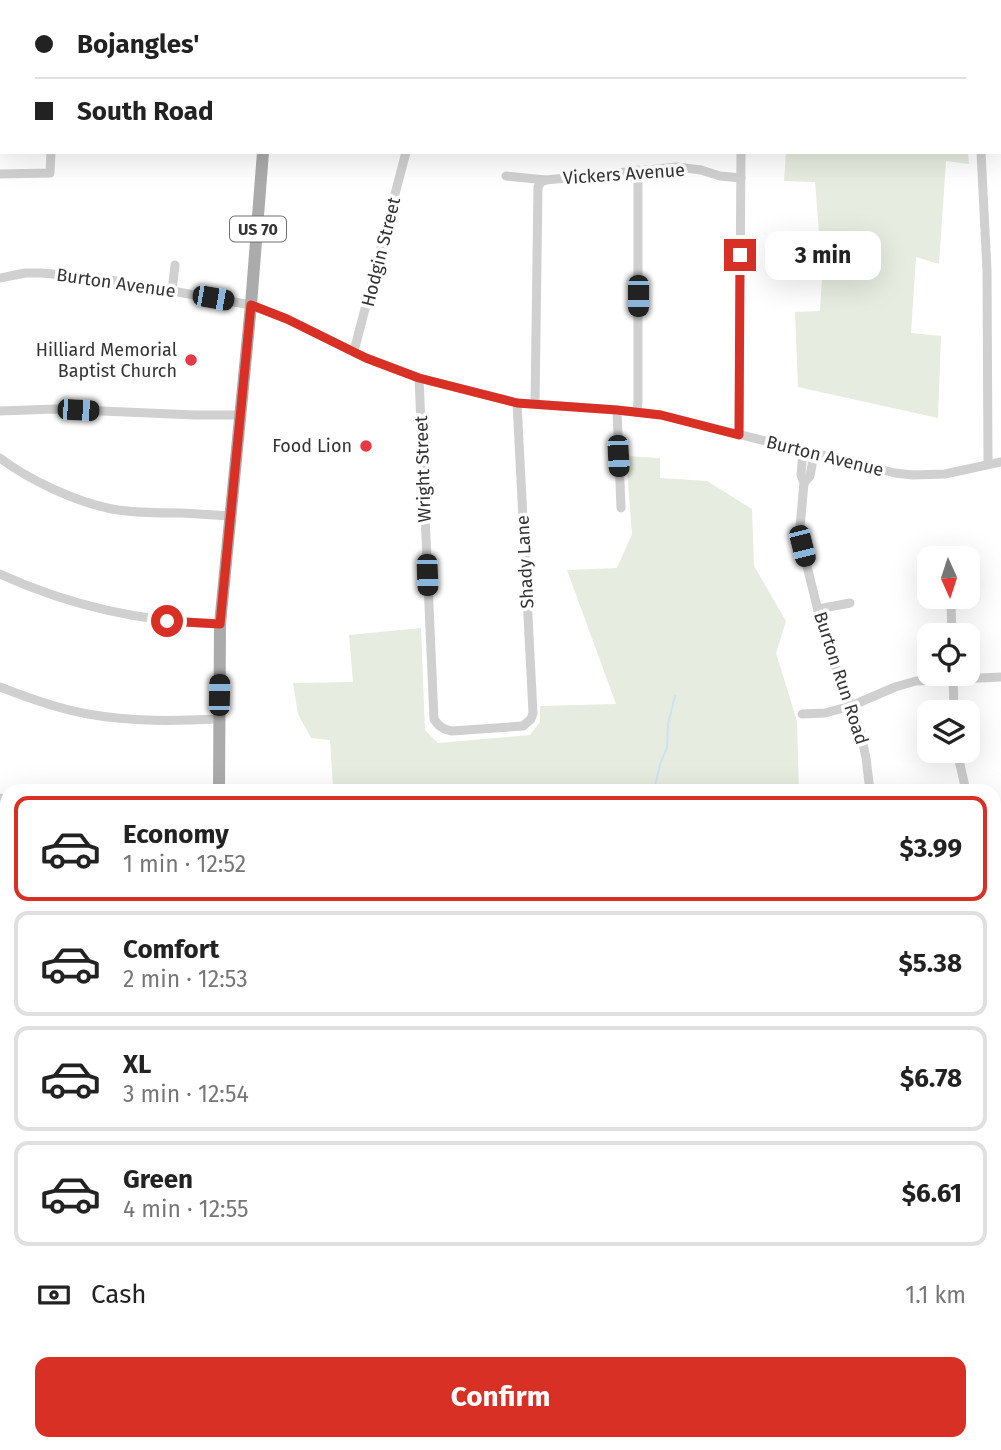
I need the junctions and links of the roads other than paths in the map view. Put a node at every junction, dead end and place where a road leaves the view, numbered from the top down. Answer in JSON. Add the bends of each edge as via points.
{"nodes":[{"id":1,"x":51,"y":154,"type":"edge"},
{"id":2,"x":263,"y":154,"type":"edge"},
{"id":3,"x":405,"y":154,"type":"edge"},
{"id":4,"x":741,"y":154,"type":"edge"},
{"id":5,"x":981,"y":154,"type":"edge"},
{"id":6,"x":638,"y":170,"type":"junction"},
{"id":7,"x":0,"y":174,"type":"edge"},
{"id":8,"x":506,"y":176,"type":"dead end"},
{"id":9,"x":741,"y":178,"type":"junction"},
{"id":10,"x":545,"y":180,"type":"junction"},
{"id":11,"x":175,"y":265,"type":"dead end"},
{"id":12,"x":0,"y":278,"type":"edge"},
{"id":13,"x":172,"y":291,"type":"junction"},
{"id":14,"x":251,"y":305,"type":"junction"},
{"id":15,"x":354,"y":351,"type":"junction"},
{"id":16,"x":419,"y":378,"type":"junction"},
{"id":17,"x":517,"y":403,"type":"junction"},
{"id":18,"x":535,"y":404,"type":"junction"},
{"id":19,"x":617,"y":410,"type":"junction"},
{"id":20,"x":0,"y":411,"type":"edge"},
{"id":21,"x":637,"y":412,"type":"junction"},
{"id":22,"x":240,"y":415,"type":"junction"},
{"id":23,"x":739,"y":435,"type":"junction"},
{"id":24,"x":803,"y":451,"type":"junction"},
{"id":25,"x":814,"y":454,"type":"junction"},
{"id":26,"x":0,"y":458,"type":"edge"},
{"id":27,"x":1001,"y":462,"type":"edge"},
{"id":28,"x":988,"y":464,"type":"junction"},
{"id":29,"x":804,"y":483,"type":"junction"},
{"id":30,"x":621,"y":508,"type":"dead end"},
{"id":31,"x":230,"y":516,"type":"junction"},
{"id":32,"x":0,"y":574,"type":"edge"},
{"id":33,"x":850,"y":603,"type":"dead end"},
{"id":34,"x":818,"y":609,"type":"junction"},
{"id":35,"x":220,"y":624,"type":"junction"},
{"id":36,"x":980,"y":677,"type":"edge"},
{"id":37,"x":1001,"y":677,"type":"edge"},
{"id":38,"x":917,"y":681,"type":"edge"},
{"id":39,"x":0,"y":687,"type":"edge"},
{"id":40,"x":851,"y":706,"type":"junction"},
{"id":41,"x":802,"y":714,"type":"dead end"},
{"id":42,"x":219,"y":719,"type":"junction"},
{"id":43,"x":531,"y":719,"type":"joint"},
{"id":44,"x":960,"y":763,"type":"edge"},
{"id":45,"x":219,"y":784,"type":"edge"},
{"id":46,"x":869,"y":784,"type":"edge"},
{"id":47,"x":964,"y":784,"type":"edge"}],
"edges":[{"from":1,"to":7,"type":"street","via":[[50,173]]},
{"from":2,"to":14,"type":"main road","number":"US 70"},
{"from":3,"to":15,"type":"street","name":"Hodgin Street"},
{"from":4,"to":9,"type":"street"},
{"from":5,"to":28,"type":"street"},
{"from":6,"to":9,"type":"street","name":"Vickers Avenue","via":[[677,167]]},
{"from":6,"to":10,"type":"street","name":"Vickers Avenue"},
{"from":6,"to":21,"type":"street"},
{"from":8,"to":10,"type":"street","name":"Vickers Avenue"},
{"from":9,"to":23,"type":"street"},
{"from":10,"to":18,"type":"street","via":[[538,187]]},
{"from":11,"to":13,"type":"street"},
{"from":12,"to":13,"type":"street","name":"Burton Avenue","via":[[40,273]]},
{"from":13,"to":14,"type":"street","name":"Burton Avenue"},
{"from":14,"to":15,"type":"street","name":"Burton Avenue"},
{"from":14,"to":22,"type":"main road","number":"US 70"},
{"from":15,"to":16,"type":"street","name":"Burton Avenue"},
{"from":16,"to":17,"type":"street","name":"Burton Avenue"},
{"from":16,"to":43,"type":"street","name":"Wright Street","via":[[434,719],[438,726],[452,731],[523,726]]},
{"from":17,"to":18,"type":"street","name":"Burton Avenue"},
{"from":17,"to":43,"type":"street","name":"Shady Lane"},
{"from":18,"to":19,"type":"street","name":"Burton Avenue"},
{"from":19,"to":21,"type":"street","name":"Burton Avenue"},
{"from":19,"to":30,"type":"street"},
{"from":20,"to":22,"type":"street"},
{"from":21,"to":23,"type":"street","name":"Burton Avenue"},
{"from":22,"to":31,"type":"main road","number":"US 70"},
{"from":23,"to":24,"type":"street","name":"Burton Avenue"},
{"from":24,"to":25,"type":"street","name":"Burton Avenue"},
{"from":24,"to":29,"type":"street","name":"Burton Run Road"},
{"from":25,"to":28,"type":"street","name":"Burton Avenue","via":[[913,475],[954,473]]},
{"from":25,"to":29,"type":"street","name":"Burton Run Road"},
{"from":26,"to":31,"type":"street","via":[[67,494],[113,509]]},
{"from":27,"to":28,"type":"street","name":"Burton Avenue"},
{"from":29,"to":34,"type":"street","name":"Burton Run Road","via":[[802,546]]},
{"from":31,"to":35,"type":"main road","number":"US 70"},
{"from":32,"to":35,"type":"street","via":[[92,608],[167,621]]},
{"from":33,"to":34,"type":"street"},
{"from":34,"to":40,"type":"street","name":"Burton Run Road"},
{"from":35,"to":42,"type":"main road","number":"US 70"},
{"from":36,"to":37,"type":"street"},
{"from":38,"to":40,"type":"street"},
{"from":39,"to":42,"type":"street","via":[[85,714],[167,721]]},
{"from":40,"to":41,"type":"street"},
{"from":40,"to":46,"type":"street","name":"Burton Run Road"},
{"from":42,"to":45,"type":"main road","number":"US 70"},
{"from":44,"to":47,"type":"street"}]}
